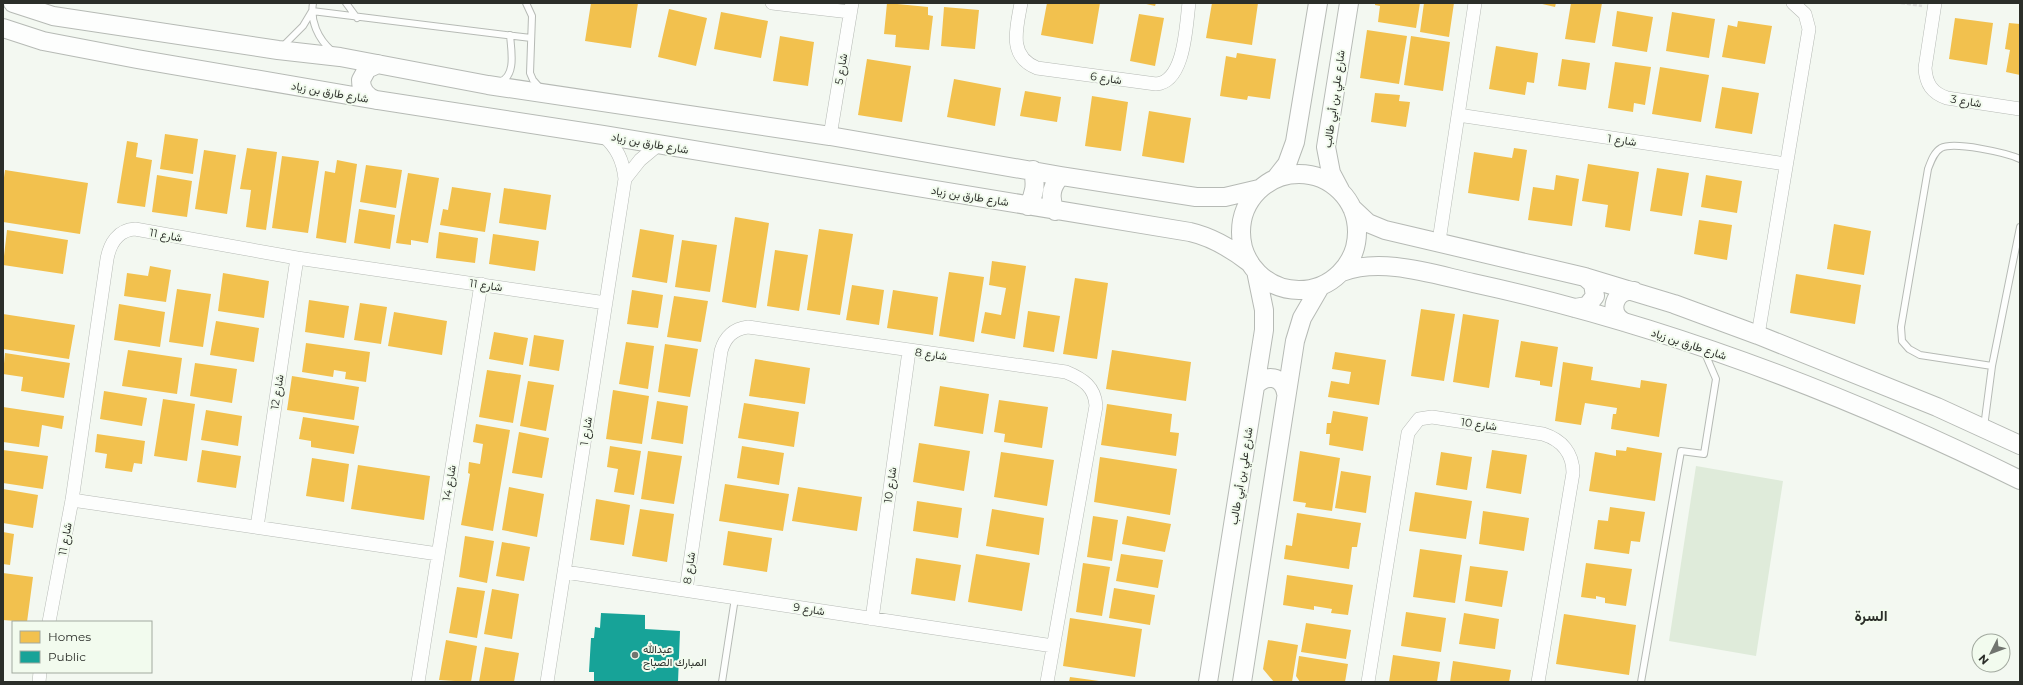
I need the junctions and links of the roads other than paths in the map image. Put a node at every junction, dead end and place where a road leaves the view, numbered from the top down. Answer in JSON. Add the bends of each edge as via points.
{"nodes":[{"id":1,"x":13,"y":3,"type":"edge"},
{"id":2,"x":313,"y":3,"type":"edge"},
{"id":3,"x":346,"y":3,"type":"edge"},
{"id":4,"x":526,"y":3,"type":"edge"},
{"id":5,"x":772,"y":3,"type":"edge"},
{"id":6,"x":1021,"y":3,"type":"edge"},
{"id":7,"x":1189,"y":3,"type":"edge"},
{"id":8,"x":1318,"y":3,"type":"edge"},
{"id":9,"x":1349,"y":3,"type":"edge"},
{"id":10,"x":1475,"y":3,"type":"edge"},
{"id":11,"x":1793,"y":3,"type":"edge"},
{"id":12,"x":1935,"y":6,"type":"edge"},
{"id":13,"x":851,"y":8,"type":"edge"},
{"id":14,"x":312,"y":11,"type":"junction"},
{"id":15,"x":357,"y":18,"type":"junction"},
{"id":16,"x":3,"y":28,"type":"edge"},
{"id":17,"x":510,"y":35,"type":"junction"},
{"id":18,"x":531,"y":38,"type":"junction"},
{"id":19,"x":278,"y":50,"type":"junction"},
{"id":20,"x":340,"y":57,"type":"junction"},
{"id":21,"x":378,"y":64,"type":"junction"},
{"id":22,"x":488,"y":85,"type":"junction"},
{"id":23,"x":550,"y":94,"type":"junction"},
{"id":24,"x":377,"y":100,"type":"junction"},
{"id":25,"x":2020,"y":109,"type":"edge"},
{"id":26,"x":1458,"y":115,"type":"junction"},
{"id":27,"x":1300,"y":119,"type":"junction"},
{"id":28,"x":1328,"y":126,"type":"junction"},
{"id":29,"x":603,"y":135,"type":"junction"},
{"id":30,"x":830,"y":136,"type":"junction"},
{"id":31,"x":658,"y":145,"type":"junction"},
{"id":32,"x":2020,"y":159,"type":"edge"},
{"id":33,"x":1786,"y":164,"type":"junction"},
{"id":34,"x":1033,"y":170,"type":"junction"},
{"id":35,"x":1061,"y":176,"type":"junction"},
{"id":36,"x":1276,"y":178,"type":"junction"},
{"id":37,"x":625,"y":180,"type":"junction"},
{"id":38,"x":1259,"y":189,"type":"junction"},
{"id":39,"x":1341,"y":192,"type":"junction"},
{"id":40,"x":1028,"y":206,"type":"junction"},
{"id":41,"x":1352,"y":208,"type":"junction"},
{"id":42,"x":1055,"y":211,"type":"junction"},
{"id":43,"x":2020,"y":227,"type":"edge"},
{"id":44,"x":1439,"y":241,"type":"junction"},
{"id":45,"x":297,"y":258,"type":"junction"},
{"id":46,"x":1253,"y":267,"type":"junction"},
{"id":47,"x":1342,"y":272,"type":"junction"},
{"id":48,"x":1585,"y":277,"type":"junction"},
{"id":49,"x":481,"y":284,"type":"junction"},
{"id":50,"x":1320,"y":287,"type":"junction"},
{"id":51,"x":1634,"y":291,"type":"junction"},
{"id":52,"x":606,"y":303,"type":"junction"},
{"id":53,"x":1575,"y":308,"type":"junction"},
{"id":54,"x":1624,"y":322,"type":"junction"},
{"id":55,"x":1758,"y":335,"type":"junction"},
{"id":56,"x":1703,"y":347,"type":"junction"},
{"id":57,"x":909,"y":351,"type":"junction"},
{"id":58,"x":1992,"y":366,"type":"junction"},
{"id":59,"x":1255,"y":386,"type":"junction"},
{"id":60,"x":1286,"y":393,"type":"junction"},
{"id":61,"x":1984,"y":428,"type":"junction"},
{"id":62,"x":2020,"y":445,"type":"edge"},
{"id":63,"x":2020,"y":480,"type":"edge"},
{"id":64,"x":72,"y":500,"type":"junction"},
{"id":65,"x":256,"y":527,"type":"junction"},
{"id":66,"x":438,"y":554,"type":"junction"},
{"id":67,"x":565,"y":572,"type":"junction"},
{"id":68,"x":686,"y":590,"type":"junction"},
{"id":69,"x":735,"y":598,"type":"junction"},
{"id":70,"x":872,"y":619,"type":"junction"},
{"id":71,"x":50,"y":621,"type":"edge"},
{"id":72,"x":1053,"y":646,"type":"junction"},
{"id":73,"x":418,"y":682,"type":"edge"},
{"id":74,"x":547,"y":682,"type":"edge"},
{"id":75,"x":722,"y":682,"type":"edge"},
{"id":76,"x":1047,"y":682,"type":"edge"},
{"id":77,"x":1208,"y":682,"type":"edge"},
{"id":78,"x":1242,"y":682,"type":"edge"},
{"id":79,"x":1368,"y":682,"type":"edge"},
{"id":80,"x":1538,"y":682,"type":"edge"},
{"id":81,"x":1641,"y":682,"type":"edge"}],
"edges":[{"from":1,"to":19,"type":"main road","via":[[54,16]]},
{"from":2,"to":14,"type":"lane"},
{"from":3,"to":15,"type":"lane"},
{"from":4,"to":18,"type":"lane","via":[[532,16]]},
{"from":5,"to":13,"type":"street"},
{"from":6,"to":7,"type":"street","name":"شارع 6","via":[[1016,47],[1030,65],[1156,84],[1166,81],[1177,68]]},
{"from":8,"to":27,"type":"main road"},
{"from":9,"to":28,"type":"main road","name":"شارع علي بن أبي طالب"},
{"from":10,"to":26,"type":"street"},
{"from":11,"to":33,"type":"street","via":[[1805,14],[1809,29]]},
{"from":12,"to":25,"type":"street","name":"شارع 3","via":[[1925,68],[1926,79],[1932,90],[1947,98]]},
{"from":13,"to":30,"type":"street","name":"شارع 5"},
{"from":14,"to":15,"type":"lane"},
{"from":14,"to":19,"type":"lane","via":[[299,30]]},
{"from":14,"to":20,"type":"lane","via":[[315,27],[322,41]]},
{"from":15,"to":17,"type":"lane"},
{"from":16,"to":24,"type":"main road","name":"شارع طارق بن زياد","via":[[43,41]]},
{"from":17,"to":18,"type":"lane"},
{"from":17,"to":22,"type":"lane","via":[[510,72],[502,81]]},
{"from":18,"to":23,"type":"lane","via":[[530,73],[537,86]]},
{"from":19,"to":20,"type":"main road"},
{"from":20,"to":21,"type":"main road"},
{"from":21,"to":22,"type":"main road"},
{"from":21,"to":24,"type":"main road","via":[[367,69],[361,80],[366,95]]},
{"from":22,"to":23,"type":"main road"},
{"from":23,"to":30,"type":"main road"},
{"from":24,"to":29,"type":"main road","name":"شارع طارق بن زياد"},
{"from":26,"to":33,"type":"street","name":"شارع 1"},
{"from":26,"to":44,"type":"street"},
{"from":27,"to":28,"type":"main road","via":[[1309,128],[1316,130]]},
{"from":27,"to":36,"type":"main road","via":[[1293,150]]},
{"from":28,"to":39,"type":"main road","name":"شارع علي بن أبي طالب","via":[[1328,165]]},
{"from":29,"to":31,"type":"main road","name":"شارع طارق بن زياد"},
{"from":29,"to":37,"type":"street","name":"شارع 1","via":[[619,154]]},
{"from":30,"to":34,"type":"main road"},
{"from":31,"to":37,"type":"street","name":"شارع 1","via":[[640,160]]},
{"from":31,"to":40,"type":"main road","name":"شارع طارق بن زياد"},
{"from":32,"to":58,"type":"lane","via":[[2002,152],[1951,145],[1941,148],[1933,156],[1928,168],[1902,327],[1902,341],[1914,353]]},
{"from":33,"to":55,"type":"street"},
{"from":34,"to":35,"type":"main road"},
{"from":34,"to":40,"type":"main road","via":[[1035,185]]},
{"from":35,"to":38,"type":"main road","via":[[1196,197],[1225,197]]},
{"from":35,"to":42,"type":"main road","via":[[1052,188],[1052,204]]},
{"from":36,"to":38,"type":"main road"},
{"from":36,"to":39,"type":"main road","via":[[1306,174],[1325,180]]},
{"from":37,"to":52,"type":"street","name":"شارع 1"},
{"from":38,"to":46,"type":"main road","via":[[1247,205],[1241,224],[1242,244]]},
{"from":39,"to":41,"type":"main road"},
{"from":40,"to":42,"type":"main road","name":"شارع طارق بن زياد"},
{"from":41,"to":44,"type":"main road","via":[[1373,226]]},
{"from":41,"to":47,"type":"main road","via":[[1357,236],[1353,256]]},
{"from":42,"to":46,"type":"main road","name":"شارع طارق بن زياد","via":[[1194,233],[1228,247]]},
{"from":43,"to":58,"type":"lane"},
{"from":44,"to":48,"type":"main road"},
{"from":45,"to":49,"type":"street","name":"شارع 11"},
{"from":45,"to":64,"type":"street","name":"شارع 11","via":[[135,229],[122,232],[114,239],[107,259]]},
{"from":45,"to":65,"type":"street","name":"شارع 12"},
{"from":46,"to":50,"type":"main road","via":[[1269,282],[1286,289]]},
{"from":46,"to":59,"type":"main road","name":"شارع علي بن أبي طالب","via":[[1262,299],[1264,320]]},
{"from":47,"to":50,"type":"main road"},
{"from":47,"to":53,"type":"main road","name":"شارع طارق بن زياد","via":[[1363,266],[1388,266],[1492,287]]},
{"from":48,"to":51,"type":"main road"},
{"from":48,"to":53,"type":"main road","via":[[1593,284],[1595,296],[1587,306]]},
{"from":49,"to":52,"type":"street","name":"شارع 11"},
{"from":49,"to":66,"type":"street","name":"شارع 14"},
{"from":50,"to":60,"type":"main road","via":[[1309,304],[1298,330]]},
{"from":51,"to":54,"type":"main road","via":[[1626,291],[1614,304],[1616,315]]},
{"from":51,"to":55,"type":"main road"},
{"from":52,"to":67,"type":"street","name":"شارع 1"},
{"from":53,"to":54,"type":"main road","name":"شارع طارق بن زياد"},
{"from":54,"to":56,"type":"main road","name":"شارع طارق بن زياد"},
{"from":55,"to":61,"type":"main road"},
{"from":56,"to":63,"type":"main road","name":"شارع طارق بن زياد","via":[[1806,385],[1908,428]]},
{"from":56,"to":81,"type":"lane","via":[[1716,379],[1704,454],[1681,451]]},
{"from":57,"to":68,"type":"street","name":"شارع 8","via":[[748,327],[738,329],[729,335],[721,351]]},
{"from":57,"to":70,"type":"street","name":"شارع 10"},
{"from":57,"to":72,"type":"street","name":"شارع 8","via":[[1066,372],[1080,378],[1093,391],[1096,406]]},
{"from":58,"to":61,"type":"lane"},
{"from":59,"to":60,"type":"main road","via":[[1263,379],[1274,378],[1283,383]]},
{"from":59,"to":77,"type":"main road","name":"شارع علي بن أبي طالب"},
{"from":60,"to":78,"type":"main road"},
{"from":61,"to":62,"type":"main road"},
{"from":64,"to":65,"type":"street"},
{"from":64,"to":71,"type":"street","name":"شارع 11"},
{"from":65,"to":66,"type":"street"},
{"from":66,"to":73,"type":"street","name":"شارع 14"},
{"from":67,"to":68,"type":"street","name":"شارع 9"},
{"from":67,"to":74,"type":"street","name":"شارع 1"},
{"from":68,"to":69,"type":"street","name":"شارع 9"},
{"from":69,"to":70,"type":"street","name":"شارع 9"},
{"from":69,"to":75,"type":"lane"},
{"from":70,"to":72,"type":"street","name":"شارع 9"},
{"from":72,"to":76,"type":"street","name":"شارع 8"},
{"from":79,"to":80,"type":"street","name":"شارع 10","via":[[1408,433],[1419,419],[1432,417],[1543,434],[1557,439],[1572,458],[1573,473]]}]}
